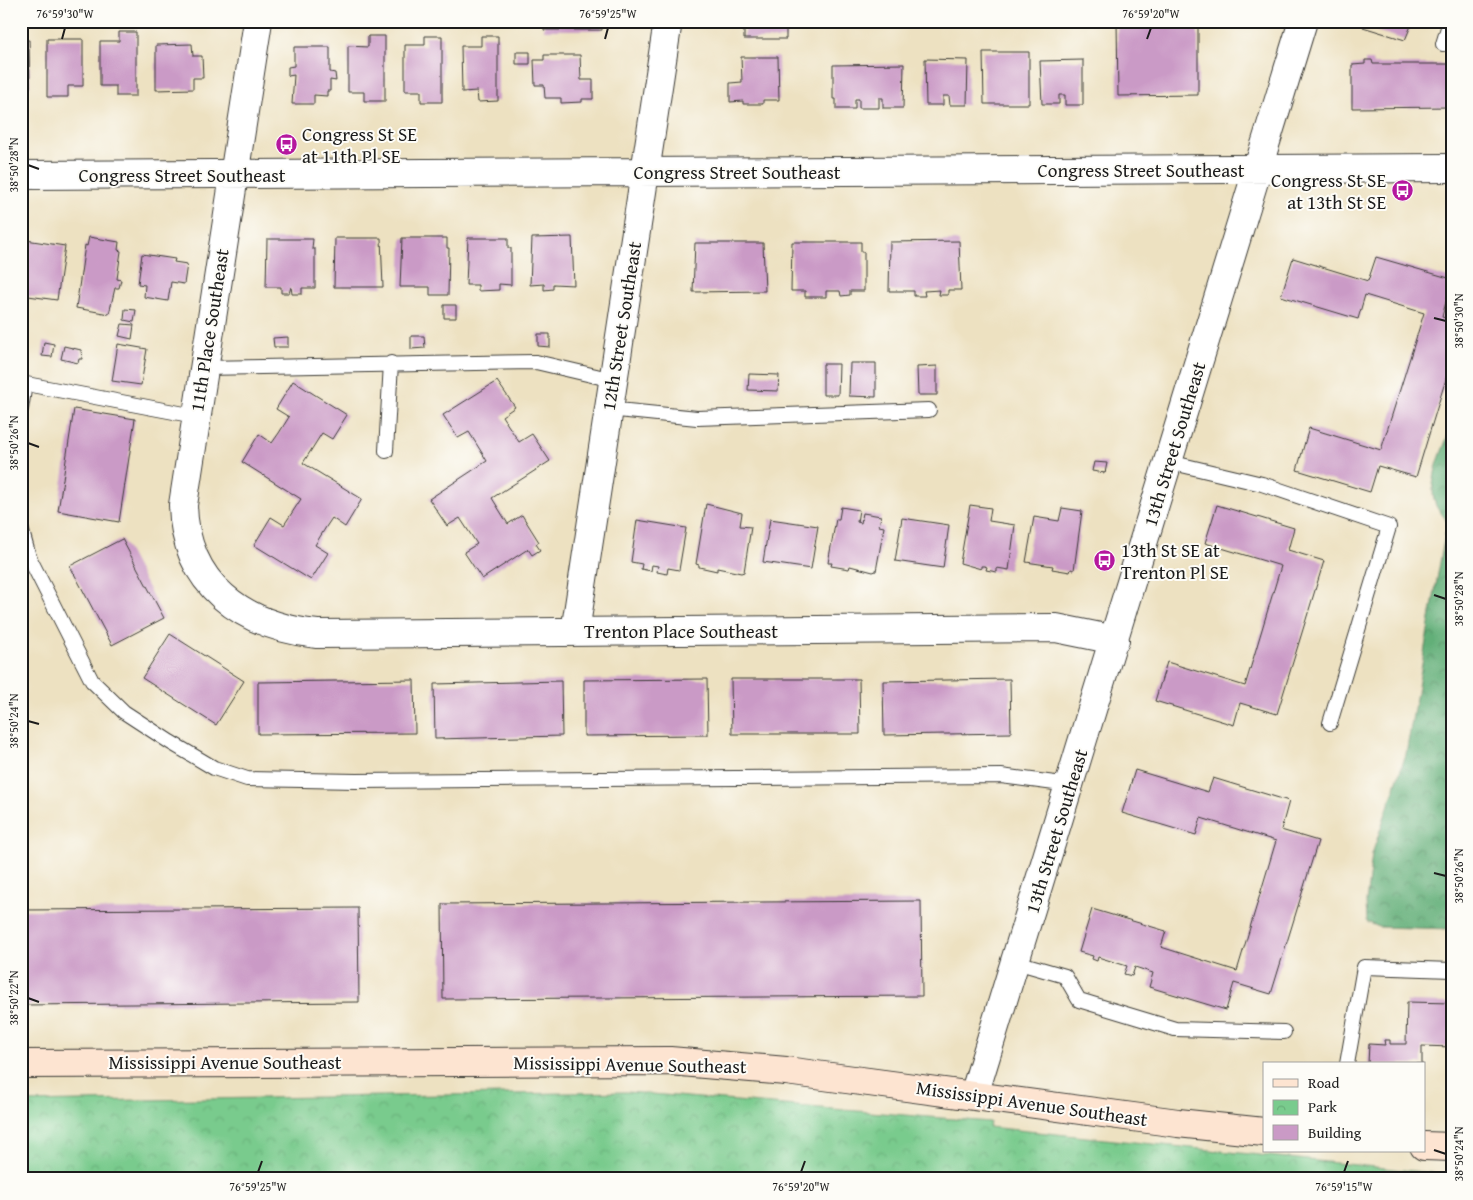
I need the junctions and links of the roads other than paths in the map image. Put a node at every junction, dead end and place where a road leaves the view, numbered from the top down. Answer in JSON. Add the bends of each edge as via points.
{"nodes":[{"id":1,"x":258,"y":21,"type":"edge"},
{"id":2,"x":668,"y":21,"type":"edge"},
{"id":3,"x":1303,"y":21,"type":"edge"},
{"id":4,"x":1450,"y":21,"type":"edge"},
{"id":5,"x":1443,"y":44,"type":"dead end"},
{"id":6,"x":1452,"y":168,"type":"edge"},
{"id":7,"x":1258,"y":170,"type":"junction"},
{"id":8,"x":644,"y":172,"type":"junction"},
{"id":9,"x":21,"y":175,"type":"edge"},
{"id":10,"x":233,"y":175,"type":"junction"},
{"id":11,"x":391,"y":363,"type":"junction"},
{"id":12,"x":203,"y":368,"type":"junction"},
{"id":13,"x":613,"y":380,"type":"junction"},
{"id":14,"x":23,"y":384,"type":"edge"},
{"id":15,"x":21,"y":409,"type":"edge"},
{"id":16,"x":608,"y":409,"type":"junction"},
{"id":17,"x":929,"y":410,"type":"dead end"},
{"id":18,"x":195,"y":416,"type":"junction"},
{"id":19,"x":386,"y":451,"type":"dead end"},
{"id":20,"x":1169,"y":462,"type":"junction"},
{"id":21,"x":21,"y":528,"type":"edge"},
{"id":22,"x":250,"y":616,"type":"joint"},
{"id":23,"x":575,"y":632,"type":"junction"},
{"id":24,"x":1115,"y":640,"type":"junction"},
{"id":25,"x":1330,"y":723,"type":"dead end"},
{"id":26,"x":1070,"y":785,"type":"junction"},
{"id":27,"x":1016,"y":962,"type":"junction"},
{"id":28,"x":1452,"y":970,"type":"edge"},
{"id":29,"x":1284,"y":1032,"type":"dead end"},
{"id":30,"x":1347,"y":1062,"type":"edge"},
{"id":31,"x":21,"y":1064,"type":"edge"},
{"id":32,"x":974,"y":1095,"type":"junction"},
{"id":33,"x":1263,"y":1132,"type":"edge"},
{"id":34,"x":1426,"y":1146,"type":"edge"},
{"id":35,"x":1452,"y":1147,"type":"edge"}],
"edges":[{"from":1,"to":10,"type":"street","name":"11th Place Southeast"},
{"from":2,"to":8,"type":"street","name":"12th Street Southeast"},
{"from":3,"to":7,"type":"street","name":"13th Street Southeast"},
{"from":4,"to":5,"type":"lane"},
{"from":6,"to":7,"type":"street","name":"Congress Street Southeast"},
{"from":7,"to":8,"type":"street","name":"Congress Street Southeast"},
{"from":7,"to":20,"type":"street","name":"13th Street Southeast"},
{"from":8,"to":10,"type":"street","name":"Congress Street Southeast"},
{"from":8,"to":13,"type":"street","name":"12th Street Southeast"},
{"from":9,"to":10,"type":"street","name":"Congress Street Southeast"},
{"from":10,"to":12,"type":"street","name":"11th Place Southeast"},
{"from":11,"to":12,"type":"lane"},
{"from":11,"to":13,"type":"lane","via":[[536,362]]},
{"from":11,"to":19,"type":"lane"},
{"from":12,"to":18,"type":"street","name":"11th Place Southeast"},
{"from":13,"to":16,"type":"street","name":"12th Street Southeast"},
{"from":14,"to":15,"type":"lane"},
{"from":14,"to":18,"type":"lane"},
{"from":16,"to":17,"type":"lane","via":[[697,418]]},
{"from":16,"to":23,"type":"street","name":"12th Street Southeast"},
{"from":18,"to":22,"type":"street","name":"11th Place Southeast","via":[[183,505],[188,543],[198,567],[214,588],[233,606]]},
{"from":20,"to":24,"type":"street","name":"13th Street Southeast"},
{"from":20,"to":25,"type":"lane","via":[[1262,484],[1389,526]]},
{"from":21,"to":26,"type":"lane","via":[[29,556],[92,681],[124,712],[170,742],[214,768],[247,779],[1001,776]]},
{"from":22,"to":23,"type":"street","name":"Trenton Place Southeast","via":[[290,631],[317,634]]},
{"from":23,"to":24,"type":"street","name":"Trenton Place Southeast","via":[[1056,628]]},
{"from":24,"to":26,"type":"street","name":"13th Street Southeast"},
{"from":26,"to":27,"type":"street","name":"13th Street Southeast"},
{"from":27,"to":29,"type":"lane","via":[[1065,976],[1079,1000],[1175,1029]]},
{"from":27,"to":32,"type":"street","name":"13th Street Southeast"},
{"from":28,"to":30,"type":"lane","via":[[1364,967]]},
{"from":31,"to":32,"type":"main road","name":"Mississippi Avenue Southeast","via":[[662,1061],[741,1066]]},
{"from":32,"to":33,"type":"main road","name":"Mississippi Avenue Southeast"},
{"from":34,"to":35,"type":"main road"}]}
